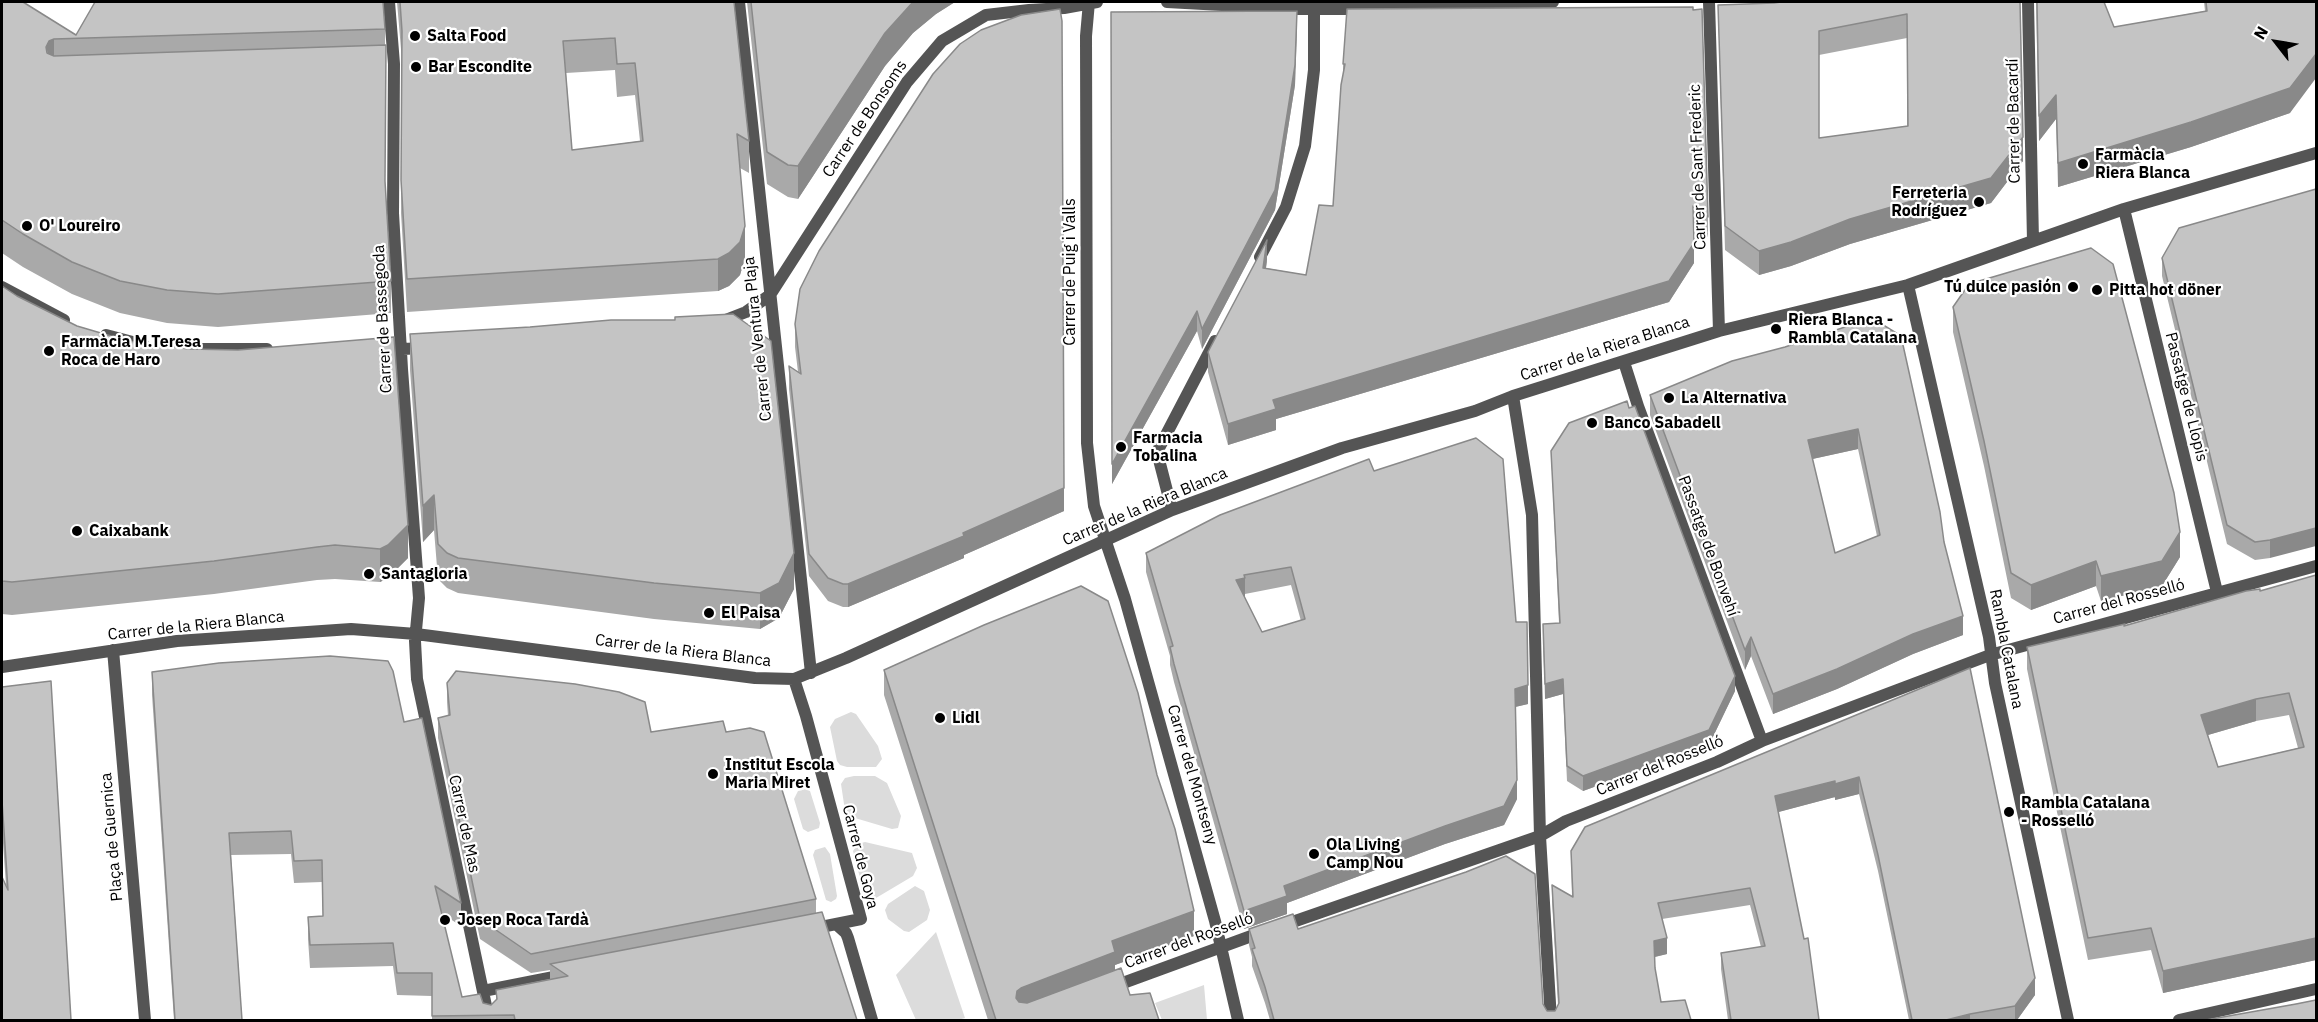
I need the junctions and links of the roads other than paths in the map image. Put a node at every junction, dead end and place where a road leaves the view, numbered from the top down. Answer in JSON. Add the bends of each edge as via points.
{"nodes":[{"id":1,"x":389,"y":2,"type":"edge"},
{"id":2,"x":739,"y":2,"type":"edge"},
{"id":3,"x":1091,"y":2,"type":"edge"},
{"id":4,"x":1167,"y":2,"type":"edge"},
{"id":5,"x":1553,"y":2,"type":"edge"},
{"id":6,"x":1709,"y":2,"type":"edge"},
{"id":7,"x":2028,"y":2,"type":"edge"},
{"id":8,"x":1314,"y":5,"type":"edge"},
{"id":9,"x":394,"y":69,"type":"junction"},
{"id":10,"x":378,"y":70,"type":"edge"},
{"id":11,"x":2316,"y":153,"type":"edge"},
{"id":12,"x":2124,"y":209,"type":"junction"},
{"id":13,"x":2033,"y":241,"type":"junction"},
{"id":14,"x":1253,"y":270,"type":"edge"},
{"id":15,"x":1908,"y":285,"type":"junction"},
{"id":16,"x":2,"y":287,"type":"edge"},
{"id":17,"x":770,"y":295,"type":"junction"},
{"id":18,"x":71,"y":324,"type":"edge"},
{"id":19,"x":715,"y":325,"type":"edge"},
{"id":20,"x":1719,"y":331,"type":"junction"},
{"id":21,"x":93,"y":332,"type":"edge"},
{"id":22,"x":1219,"y":334,"type":"edge"},
{"id":23,"x":442,"y":347,"type":"edge"},
{"id":24,"x":278,"y":349,"type":"edge"},
{"id":25,"x":371,"y":350,"type":"edge"},
{"id":26,"x":401,"y":350,"type":"junction"},
{"id":27,"x":1624,"y":362,"type":"junction"},
{"id":28,"x":1513,"y":396,"type":"junction"},
{"id":29,"x":1172,"y":510,"type":"junction"},
{"id":30,"x":1106,"y":540,"type":"junction"},
{"id":31,"x":2316,"y":566,"type":"edge"},
{"id":32,"x":2217,"y":592,"type":"junction"},
{"id":33,"x":416,"y":634,"type":"junction"},
{"id":34,"x":113,"y":650,"type":"junction"},
{"id":35,"x":1990,"y":655,"type":"junction"},
{"id":36,"x":2,"y":667,"type":"edge"},
{"id":37,"x":811,"y":673,"type":"junction"},
{"id":38,"x":794,"y":679,"type":"junction"},
{"id":39,"x":1762,"y":741,"type":"junction"},
{"id":40,"x":1540,"y":836,"type":"junction"},
{"id":41,"x":836,"y":924,"type":"junction"},
{"id":42,"x":794,"y":932,"type":"edge"},
{"id":43,"x":1221,"y":946,"type":"junction"},
{"id":44,"x":577,"y":973,"type":"edge"},
{"id":45,"x":2316,"y":989,"type":"edge"},
{"id":46,"x":483,"y":991,"type":"junction"},
{"id":47,"x":1102,"y":991,"type":"edge"},
{"id":48,"x":145,"y":1020,"type":"edge"},
{"id":49,"x":489,"y":1020,"type":"edge"},
{"id":50,"x":872,"y":1020,"type":"edge"},
{"id":51,"x":1238,"y":1020,"type":"edge"},
{"id":52,"x":1551,"y":1020,"type":"edge"},
{"id":53,"x":2068,"y":1020,"type":"edge"},
{"id":54,"x":2180,"y":1020,"type":"edge"}],
"edges":[{"from":1,"to":9,"type":"street","name":"Carrer de Bassegoda"},
{"from":2,"to":17,"type":"street","name":"Carrer de Ventura Plaja"},
{"from":3,"to":17,"type":"street","name":"Carrer de Bonsoms","via":[[986,15],[942,41],[907,82]]},
{"from":3,"to":30,"type":"street","name":"Carrer de Puig i Valls","via":[[1086,36],[1087,443],[1094,506]]},
{"from":4,"to":8,"type":"street"},
{"from":5,"to":8,"type":"street"},
{"from":6,"to":20,"type":"street","name":"Carrer de Sant Frederic"},
{"from":7,"to":13,"type":"street","name":"Carrer de Bacardí"},
{"from":8,"to":14,"type":"street","via":[[1314,70],[1305,146],[1286,207]]},
{"from":9,"to":10,"type":"street"},
{"from":9,"to":26,"type":"street","name":"Carrer de Bassegoda","via":[[393,213]]},
{"from":11,"to":12,"type":"street","name":"Carrer de la Riera Blanca"},
{"from":12,"to":13,"type":"street","name":"Carrer de la Riera Blanca"},
{"from":12,"to":32,"type":"street","name":"Passatge de Llopis"},
{"from":13,"to":15,"type":"street","name":"Carrer de la Riera Blanca"},
{"from":15,"to":20,"type":"street","name":"Carrer de la Riera Blanca"},
{"from":15,"to":35,"type":"street","name":"Rambla Catalana"},
{"from":16,"to":18,"type":"street"},
{"from":17,"to":19,"type":"street","via":[[746,312]]},
{"from":17,"to":37,"type":"street","name":"Carrer de Ventura Plaja"},
{"from":20,"to":27,"type":"street","name":"Carrer de la Riera Blanca"},
{"from":21,"to":24,"type":"street","via":[[161,349]]},
{"from":22,"to":29,"type":"street","via":[[1157,452]]},
{"from":23,"to":26,"type":"street"},
{"from":25,"to":26,"type":"street"},
{"from":26,"to":33,"type":"street","name":"Carrer de Bassegoda","via":[[419,598]]},
{"from":27,"to":28,"type":"street","name":"Carrer de la Riera Blanca"},
{"from":27,"to":39,"type":"street","name":"Passatge de Bonvehí"},
{"from":28,"to":29,"type":"street","name":"Carrer de la Riera Blanca","via":[[1475,411],[1342,448]]},
{"from":28,"to":40,"type":"street","via":[[1532,514]]},
{"from":29,"to":30,"type":"street","name":"Carrer de la Riera Blanca"},
{"from":30,"to":37,"type":"street","name":"Carrer de la Riera Blanca"},
{"from":30,"to":43,"type":"street","name":"Carrer del Montseny","via":[[1129,610]]},
{"from":31,"to":32,"type":"street","name":"Carrer del Rosselló"},
{"from":32,"to":35,"type":"street","name":"Carrer del Rosselló"},
{"from":33,"to":34,"type":"street","name":"Carrer de la Riera Blanca","via":[[351,629],[177,641]]},
{"from":33,"to":38,"type":"street","name":"Carrer de la Riera Blanca","via":[[755,678]]},
{"from":33,"to":46,"type":"street","name":"Carrer de Mas","via":[[417,679]]},
{"from":34,"to":36,"type":"street","name":"Carrer de la Riera Blanca"},
{"from":34,"to":48,"type":"street","name":"Plaça de Guernica"},
{"from":35,"to":39,"type":"street","name":"Carrer del Rosselló"},
{"from":35,"to":53,"type":"street","name":"Rambla Catalana"},
{"from":37,"to":38,"type":"street","name":"Carrer de la Riera Blanca"},
{"from":38,"to":41,"type":"street","name":"Carrer de Goya","via":[[861,919]]},
{"from":39,"to":40,"type":"street","name":"Carrer del Rosselló","via":[[1566,821]]},
{"from":40,"to":43,"type":"street","name":"Carrer del Rosselló"},
{"from":40,"to":52,"type":"street"},
{"from":41,"to":42,"type":"street"},
{"from":41,"to":50,"type":"street","via":[[848,938]]},
{"from":43,"to":47,"type":"street","name":"Carrer del Rosselló"},
{"from":43,"to":51,"type":"street","name":"Carrer del Montseny"},
{"from":44,"to":46,"type":"street"},
{"from":45,"to":54,"type":"street"},
{"from":46,"to":49,"type":"street","name":"Carrer de Mas"}]}
